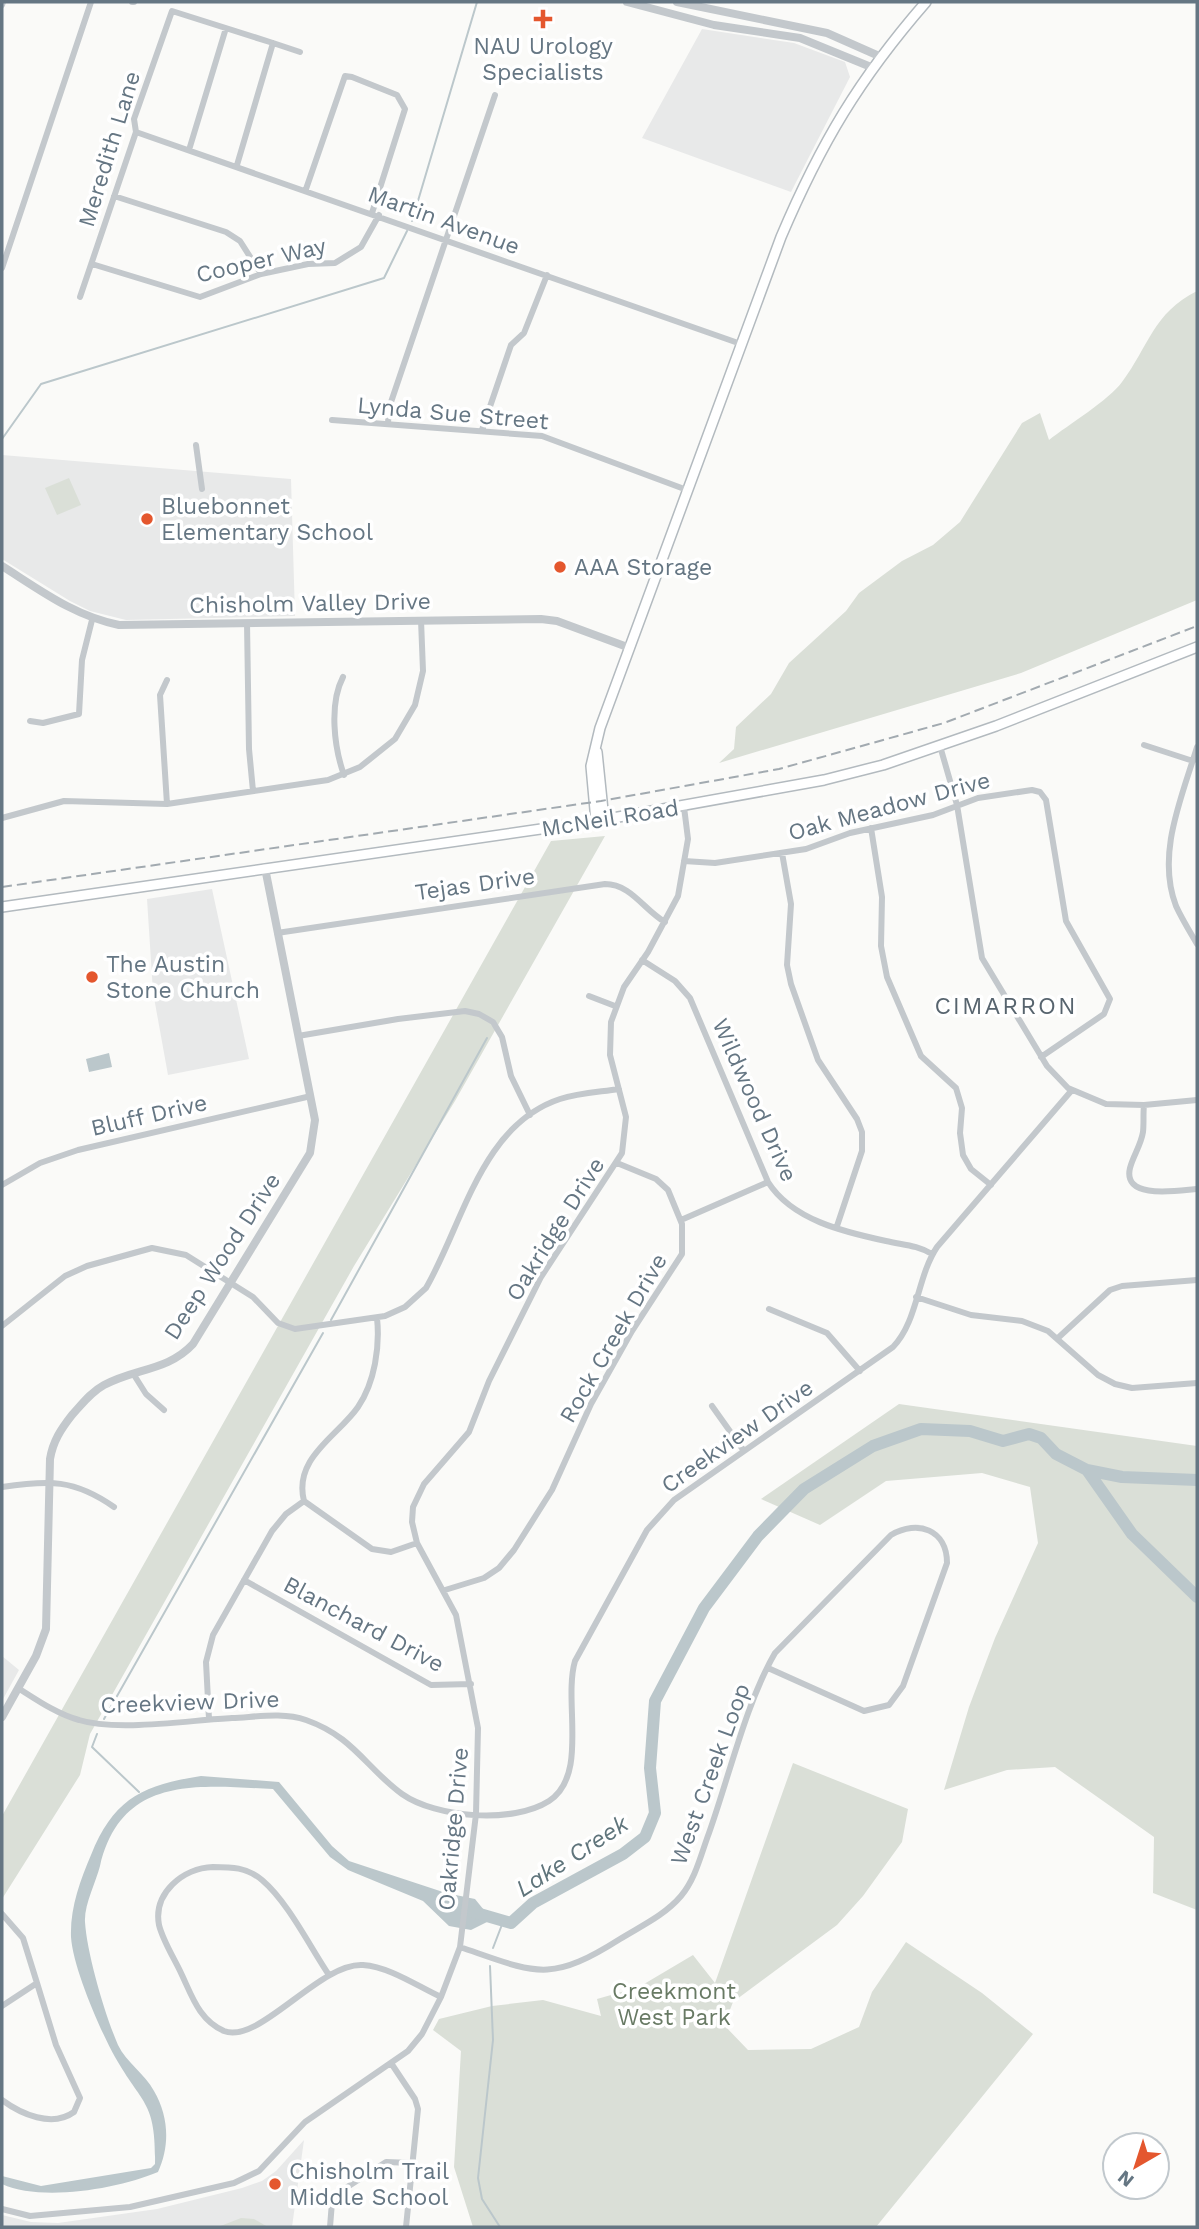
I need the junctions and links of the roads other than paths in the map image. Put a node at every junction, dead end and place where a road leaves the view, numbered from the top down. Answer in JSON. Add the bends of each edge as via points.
{"nodes":[{"id":1,"x":91,"y":2,"type":"edge"},
{"id":2,"x":627,"y":2,"type":"edge"},
{"id":3,"x":677,"y":2,"type":"edge"},
{"id":4,"x":926,"y":2,"type":"edge"},
{"id":5,"x":802,"y":27,"type":"junction"},
{"id":6,"x":226,"y":28,"type":"junction"},
{"id":7,"x":753,"y":30,"type":"junction"},
{"id":8,"x":273,"y":43,"type":"junction"},
{"id":9,"x":300,"y":52,"type":"dead end"},
{"id":10,"x":879,"y":57,"type":"junction"},
{"id":11,"x":871,"y":66,"type":"junction"},
{"id":12,"x":495,"y":95,"type":"dead end"},
{"id":13,"x":136,"y":132,"type":"junction"},
{"id":14,"x":189,"y":150,"type":"junction"},
{"id":15,"x":237,"y":165,"type":"junction"},
{"id":16,"x":306,"y":189,"type":"junction"},
{"id":17,"x":114,"y":196,"type":"junction"},
{"id":18,"x":376,"y":214,"type":"junction"},
{"id":19,"x":447,"y":240,"type":"junction"},
{"id":20,"x":92,"y":264,"type":"junction"},
{"id":21,"x":2,"y":268,"type":"edge"},
{"id":22,"x":261,"y":274,"type":"junction"},
{"id":23,"x":547,"y":275,"type":"junction"},
{"id":24,"x":80,"y":297,"type":"dead end"},
{"id":25,"x":741,"y":344,"type":"junction"},
{"id":26,"x":332,"y":420,"type":"dead end"},
{"id":27,"x":388,"y":423,"type":"junction"},
{"id":28,"x":482,"y":430,"type":"junction"},
{"id":29,"x":196,"y":445,"type":"dead end"},
{"id":30,"x":202,"y":489,"type":"dead end"},
{"id":31,"x":687,"y":490,"type":"junction"},
{"id":32,"x":2,"y":566,"type":"edge"},
{"id":33,"x":92,"y":620,"type":"junction"},
{"id":34,"x":421,"y":620,"type":"junction"},
{"id":35,"x":247,"y":623,"type":"junction"},
{"id":36,"x":630,"y":648,"type":"junction"},
{"id":37,"x":1197,"y":648,"type":"edge"},
{"id":38,"x":343,"y":677,"type":"dead end"},
{"id":39,"x":167,"y":680,"type":"dead end"},
{"id":40,"x":30,"y":721,"type":"dead end"},
{"id":41,"x":1144,"y":745,"type":"dead end"},
{"id":42,"x":940,"y":746,"type":"junction"},
{"id":43,"x":1197,"y":747,"type":"edge"},
{"id":44,"x":1193,"y":761,"type":"junction"},
{"id":45,"x":344,"y":775,"type":"junction"},
{"id":46,"x":253,"y":791,"type":"junction"},
{"id":47,"x":167,"y":804,"type":"junction"},
{"id":48,"x":957,"y":804,"type":"junction"},
{"id":49,"x":684,"y":807,"type":"junction"},
{"id":50,"x":2,"y":818,"type":"edge"},
{"id":51,"x":600,"y":820,"type":"junction"},
{"id":52,"x":870,"y":828,"type":"junction"},
{"id":53,"x":782,"y":853,"type":"junction"},
{"id":54,"x":684,"y":861,"type":"junction"},
{"id":55,"x":265,"y":869,"type":"junction"},
{"id":56,"x":2,"y":907,"type":"edge"},
{"id":57,"x":665,"y":922,"type":"junction"},
{"id":58,"x":278,"y":933,"type":"junction"},
{"id":59,"x":1197,"y":944,"type":"edge"},
{"id":60,"x":642,"y":960,"type":"junction"},
{"id":61,"x":589,"y":996,"type":"dead end"},
{"id":62,"x":615,"y":1006,"type":"junction"},
{"id":63,"x":298,"y":1036,"type":"junction"},
{"id":64,"x":1041,"y":1057,"type":"junction"},
{"id":65,"x":619,"y":1088,"type":"junction"},
{"id":66,"x":1072,"y":1090,"type":"junction"},
{"id":67,"x":311,"y":1096,"type":"junction"},
{"id":68,"x":1197,"y":1100,"type":"edge"},
{"id":69,"x":1144,"y":1105,"type":"junction"},
{"id":70,"x":530,"y":1115,"type":"junction"},
{"id":71,"x":618,"y":1163,"type":"junction"},
{"id":72,"x":768,"y":1182,"type":"junction"},
{"id":73,"x":2,"y":1185,"type":"edge"},
{"id":74,"x":991,"y":1185,"type":"junction"},
{"id":75,"x":1197,"y":1189,"type":"edge"},
{"id":76,"x":681,"y":1220,"type":"junction"},
{"id":77,"x":837,"y":1226,"type":"junction"},
{"id":78,"x":932,"y":1254,"type":"junction"},
{"id":79,"x":1197,"y":1280,"type":"edge"},
{"id":80,"x":232,"y":1283,"type":"junction"},
{"id":81,"x":916,"y":1297,"type":"junction"},
{"id":82,"x":769,"y":1309,"type":"dead end"},
{"id":83,"x":377,"y":1318,"type":"junction"},
{"id":84,"x":2,"y":1326,"type":"edge"},
{"id":85,"x":1059,"y":1337,"type":"junction"},
{"id":86,"x":860,"y":1371,"type":"junction"},
{"id":87,"x":134,"y":1375,"type":"junction"},
{"id":88,"x":1197,"y":1383,"type":"edge"},
{"id":89,"x":712,"y":1406,"type":"dead end"},
{"id":90,"x":164,"y":1410,"type":"dead end"},
{"id":91,"x":744,"y":1451,"type":"junction"},
{"id":92,"x":49,"y":1483,"type":"junction"},
{"id":93,"x":2,"y":1487,"type":"edge"},
{"id":94,"x":304,"y":1501,"type":"junction"},
{"id":95,"x":114,"y":1507,"type":"dead end"},
{"id":96,"x":416,"y":1543,"type":"junction"},
{"id":97,"x":244,"y":1580,"type":"junction"},
{"id":98,"x":445,"y":1590,"type":"junction"},
{"id":99,"x":768,"y":1668,"type":"junction"},
{"id":100,"x":471,"y":1684,"type":"junction"},
{"id":101,"x":18,"y":1688,"type":"junction"},
{"id":102,"x":2,"y":1717,"type":"edge"},
{"id":103,"x":209,"y":1719,"type":"junction"},
{"id":104,"x":476,"y":1814,"type":"junction"},
{"id":105,"x":2,"y":1914,"type":"edge"},
{"id":106,"x":460,"y":1947,"type":"junction"},
{"id":107,"x":329,"y":1975,"type":"junction"},
{"id":108,"x":37,"y":1983,"type":"junction"},
{"id":109,"x":442,"y":1997,"type":"junction"},
{"id":110,"x":2,"y":2006,"type":"edge"},
{"id":111,"x":391,"y":2063,"type":"junction"},
{"id":112,"x":2,"y":2100,"type":"edge"},
{"id":113,"x":412,"y":2163,"type":"junction"},
{"id":114,"x":2,"y":2208,"type":"edge"},
{"id":115,"x":330,"y":2227,"type":"edge"},
{"id":116,"x":406,"y":2227,"type":"edge"}],
"edges":[{"from":1,"to":21,"type":"street"},
{"from":2,"to":7,"type":"street","via":[[714,25]]},
{"from":3,"to":5,"type":"street"},
{"from":4,"to":10,"type":"main road"},
{"from":5,"to":7,"type":"street","via":[[767,25]]},
{"from":5,"to":10,"type":"street","via":[[851,42]]},
{"from":6,"to":8,"type":"street"},
{"from":6,"to":13,"type":"street","name":"Meredith Lane","via":[[172,11],[134,119]]},
{"from":6,"to":14,"type":"street"},
{"from":7,"to":11,"type":"street","via":[[821,45]]},
{"from":8,"to":9,"type":"street"},
{"from":8,"to":15,"type":"street"},
{"from":10,"to":11,"type":"main road"},
{"from":11,"to":25,"type":"main road","via":[[812,167]]},
{"from":12,"to":19,"type":"street"},
{"from":13,"to":14,"type":"street","name":"Martin Avenue"},
{"from":13,"to":17,"type":"street","name":"Meredith Lane"},
{"from":14,"to":15,"type":"street","name":"Martin Avenue"},
{"from":15,"to":16,"type":"street","name":"Martin Avenue"},
{"from":16,"to":18,"type":"street","name":"Martin Avenue"},
{"from":16,"to":18,"type":"street","name":"Cooper Way","via":[[345,76],[394,93],[405,109]]},
{"from":17,"to":20,"type":"street","name":"Meredith Lane"},
{"from":17,"to":22,"type":"street","via":[[226,232],[240,240]]},
{"from":18,"to":19,"type":"street","name":"Martin Avenue"},
{"from":18,"to":22,"type":"street","name":"Cooper Way","via":[[361,247],[335,263]]},
{"from":19,"to":23,"type":"street","name":"Martin Avenue"},
{"from":19,"to":27,"type":"street","via":[[389,408]]},
{"from":20,"to":22,"type":"street","name":"Cooper Way","via":[[200,297]]},
{"from":20,"to":24,"type":"street","name":"Meredith Lane"},
{"from":23,"to":25,"type":"street","name":"Martin Avenue"},
{"from":23,"to":28,"type":"street","via":[[524,333],[511,345]]},
{"from":25,"to":31,"type":"main road"},
{"from":26,"to":27,"type":"street","name":"Lynda Sue Street"},
{"from":27,"to":28,"type":"street","name":"Lynda Sue Street"},
{"from":28,"to":31,"type":"street","name":"Lynda Sue Street","via":[[542,436]]},
{"from":29,"to":30,"type":"street"},
{"from":31,"to":36,"type":"main road"},
{"from":32,"to":33,"type":"street","name":"Chisholm Valley Drive"},
{"from":33,"to":35,"type":"street","name":"Chisholm Valley Drive","via":[[130,625]]},
{"from":33,"to":40,"type":"street","via":[[82,660],[79,714],[43,723]]},
{"from":34,"to":35,"type":"street","name":"Chisholm Valley Drive"},
{"from":34,"to":36,"type":"street","name":"Chisholm Valley Drive","via":[[557,621]]},
{"from":34,"to":45,"type":"street","via":[[423,671],[411,715],[379,755]]},
{"from":35,"to":46,"type":"street"},
{"from":36,"to":51,"type":"main road","via":[[597,743]]},
{"from":37,"to":42,"type":"main road","name":"McNeil Road"},
{"from":38,"to":45,"type":"street","via":[[337,694],[336,742]]},
{"from":39,"to":47,"type":"street","via":[[160,695]]},
{"from":41,"to":44,"type":"street"},
{"from":42,"to":48,"type":"street"},
{"from":42,"to":49,"type":"main road","name":"McNeil Road","via":[[824,780]]},
{"from":43,"to":44,"type":"street"},
{"from":44,"to":59,"type":"street","via":[[1170,838],[1169,876],[1176,905]]},
{"from":45,"to":46,"type":"street"},
{"from":46,"to":47,"type":"street"},
{"from":47,"to":50,"type":"street","via":[[64,801]]},
{"from":48,"to":52,"type":"street","name":"Oak Meadow Drive","via":[[933,815]]},
{"from":48,"to":64,"type":"street","via":[[982,958]]},
{"from":48,"to":64,"type":"street","name":"Oak Meadow Drive","via":[[1032,790],[1046,800],[1066,921],[1110,999],[1104,1014]]},
{"from":49,"to":51,"type":"main road","name":"McNeil Road"},
{"from":49,"to":54,"type":"street","name":"Oakridge Drive","via":[[688,834]]},
{"from":51,"to":55,"type":"main road","name":"McNeil Road"},
{"from":52,"to":53,"type":"street","name":"Oak Meadow Drive"},
{"from":52,"to":74,"type":"street","via":[[882,897],[881,946],[887,976],[921,1056],[959,1095],[962,1155]]},
{"from":53,"to":54,"type":"street","name":"Oak Meadow Drive","via":[[709,864]]},
{"from":53,"to":77,"type":"street","via":[[791,904],[787,965],[791,984],[818,1060],[862,1132],[862,1151]]},
{"from":54,"to":57,"type":"street","name":"Oakridge Drive","via":[[678,896]]},
{"from":55,"to":56,"type":"main road","name":"McNeil Road"},
{"from":55,"to":58,"type":"street","name":"Deep Wood Drive"},
{"from":57,"to":58,"type":"street","name":"Tejas Drive","via":[[626,889],[605,884]]},
{"from":57,"to":60,"type":"street","name":"Oakridge Drive"},
{"from":58,"to":63,"type":"street","name":"Deep Wood Drive"},
{"from":60,"to":62,"type":"street","name":"Oakridge Drive"},
{"from":60,"to":72,"type":"street","name":"Wildwood Drive","via":[[675,981],[690,998]]},
{"from":61,"to":62,"type":"street"},
{"from":62,"to":65,"type":"street","name":"Oakridge Drive","via":[[609,1044]]},
{"from":63,"to":67,"type":"street","name":"Deep Wood Drive"},
{"from":63,"to":70,"type":"street","via":[[398,1019],[466,1011],[479,1014],[493,1022],[502,1037],[511,1076]]},
{"from":64,"to":66,"type":"street"},
{"from":65,"to":70,"type":"street","via":[[559,1099]]},
{"from":65,"to":71,"type":"street","name":"Oakridge Drive","via":[[626,1132]]},
{"from":66,"to":69,"type":"street","via":[[1106,1104]]},
{"from":66,"to":74,"type":"street","name":"Creekview Drive"},
{"from":67,"to":73,"type":"street","name":"Bluff Drive","via":[[78,1150],[40,1163]]},
{"from":67,"to":80,"type":"street","name":"Deep Wood Drive","via":[[315,1120],[310,1153]]},
{"from":68,"to":69,"type":"street"},
{"from":69,"to":75,"type":"street","via":[[1131,1180],[1150,1191]]},
{"from":70,"to":83,"type":"street","via":[[507,1134],[484,1167],[426,1288],[405,1307]]},
{"from":71,"to":76,"type":"street","name":"Rock Creek Drive","via":[[663,1184]]},
{"from":71,"to":96,"type":"street","name":"Oakridge Drive","via":[[541,1277],[469,1432],[419,1491],[412,1512]]},
{"from":72,"to":76,"type":"street"},
{"from":72,"to":77,"type":"street","name":"Wildwood Drive","via":[[791,1208]]},
{"from":74,"to":78,"type":"street","name":"Creekview Drive"},
{"from":76,"to":98,"type":"street","name":"Rock Creek Drive","via":[[684,1237],[678,1262],[632,1331],[591,1404],[552,1490],[521,1540],[494,1572]]},
{"from":77,"to":78,"type":"street","name":"Wildwood Drive"},
{"from":78,"to":81,"type":"street","name":"Creekview Drive"},
{"from":79,"to":85,"type":"street","via":[[1110,1290]]},
{"from":80,"to":83,"type":"street","via":[[278,1323],[295,1329]]},
{"from":80,"to":84,"type":"street","via":[[181,1253],[147,1249],[65,1276]]},
{"from":80,"to":87,"type":"street","name":"Deep Wood Drive","via":[[186,1351],[169,1364]]},
{"from":81,"to":85,"type":"street","via":[[971,1315],[1022,1321]]},
{"from":81,"to":86,"type":"street","name":"Creekview Drive","via":[[898,1341]]},
{"from":82,"to":86,"type":"street","via":[[827,1334]]},
{"from":83,"to":94,"type":"street","via":[[379,1350],[362,1400],[312,1457],[302,1484]]},
{"from":85,"to":88,"type":"street","via":[[1098,1375],[1115,1384],[1132,1388]]},
{"from":86,"to":91,"type":"street","name":"Creekview Drive"},
{"from":87,"to":90,"type":"street"},
{"from":87,"to":92,"type":"street","name":"Deep Wood Drive","via":[[98,1389],[67,1422],[52,1449]]},
{"from":89,"to":91,"type":"street"},
{"from":91,"to":104,"type":"street","name":"Creekview Drive","via":[[658,1514],[580,1650],[570,1683],[571,1765],[561,1790],[523,1813]]},
{"from":92,"to":93,"type":"street"},
{"from":92,"to":95,"type":"street","via":[[78,1485]]},
{"from":92,"to":101,"type":"street","name":"Deep Wood Drive","via":[[48,1618],[41,1645]]},
{"from":94,"to":96,"type":"street","via":[[372,1549],[391,1552]]},
{"from":94,"to":97,"type":"street","via":[[278,1522]]},
{"from":96,"to":98,"type":"street","name":"Oakridge Drive"},
{"from":97,"to":100,"type":"street","name":"Blanchard Drive","via":[[423,1681],[443,1687]]},
{"from":97,"to":103,"type":"street","via":[[209,1647]]},
{"from":98,"to":100,"type":"street","name":"Oakridge Drive","via":[[456,1615]]},
{"from":99,"to":99,"type":"street","name":"West Creek Loop","via":[[864,1711],[889,1705],[902,1686],[947,1563],[939,1536],[912,1526],[891,1535],[782,1644]]},
{"from":99,"to":106,"type":"street","name":"West Creek Loop","via":[[696,1870],[673,1905],[588,1959],[562,1969],[535,1970]]},
{"from":100,"to":104,"type":"street","name":"Oakridge Drive","via":[[480,1750]]},
{"from":101,"to":102,"type":"street","name":"Deep Wood Drive"},
{"from":101,"to":103,"type":"street","name":"Creekview Drive","via":[[87,1723]]},
{"from":103,"to":104,"type":"street","name":"Creekview Drive","via":[[283,1716],[307,1721],[346,1742],[405,1796],[428,1807]]},
{"from":104,"to":106,"type":"street","name":"Oakridge Drive"},
{"from":105,"to":108,"type":"street","via":[[23,1938]]},
{"from":106,"to":109,"type":"street","name":"Oakridge Drive"},
{"from":107,"to":107,"type":"street","via":[[274,1892],[253,1873],[233,1867],[194,1869],[178,1879],[161,1902],[160,1928],[200,2012],[225,2031],[248,2030]]},
{"from":107,"to":109,"type":"street","via":[[352,1966],[377,1968]]},
{"from":108,"to":110,"type":"street"},
{"from":108,"to":112,"type":"street","via":[[80,2103],[70,2116],[56,2119],[30,2116]]},
{"from":109,"to":111,"type":"street","name":"Oakridge Drive","via":[[415,2043]]},
{"from":111,"to":113,"type":"street","via":[[418,2109]]},
{"from":111,"to":114,"type":"street","name":"Oakridge Drive","via":[[305,2122],[259,2171],[234,2183],[130,2207],[61,2216],[30,2216]]},
{"from":113,"to":115,"type":"street","via":[[386,2162],[338,2193],[332,2202]]},
{"from":113,"to":116,"type":"street"}]}
